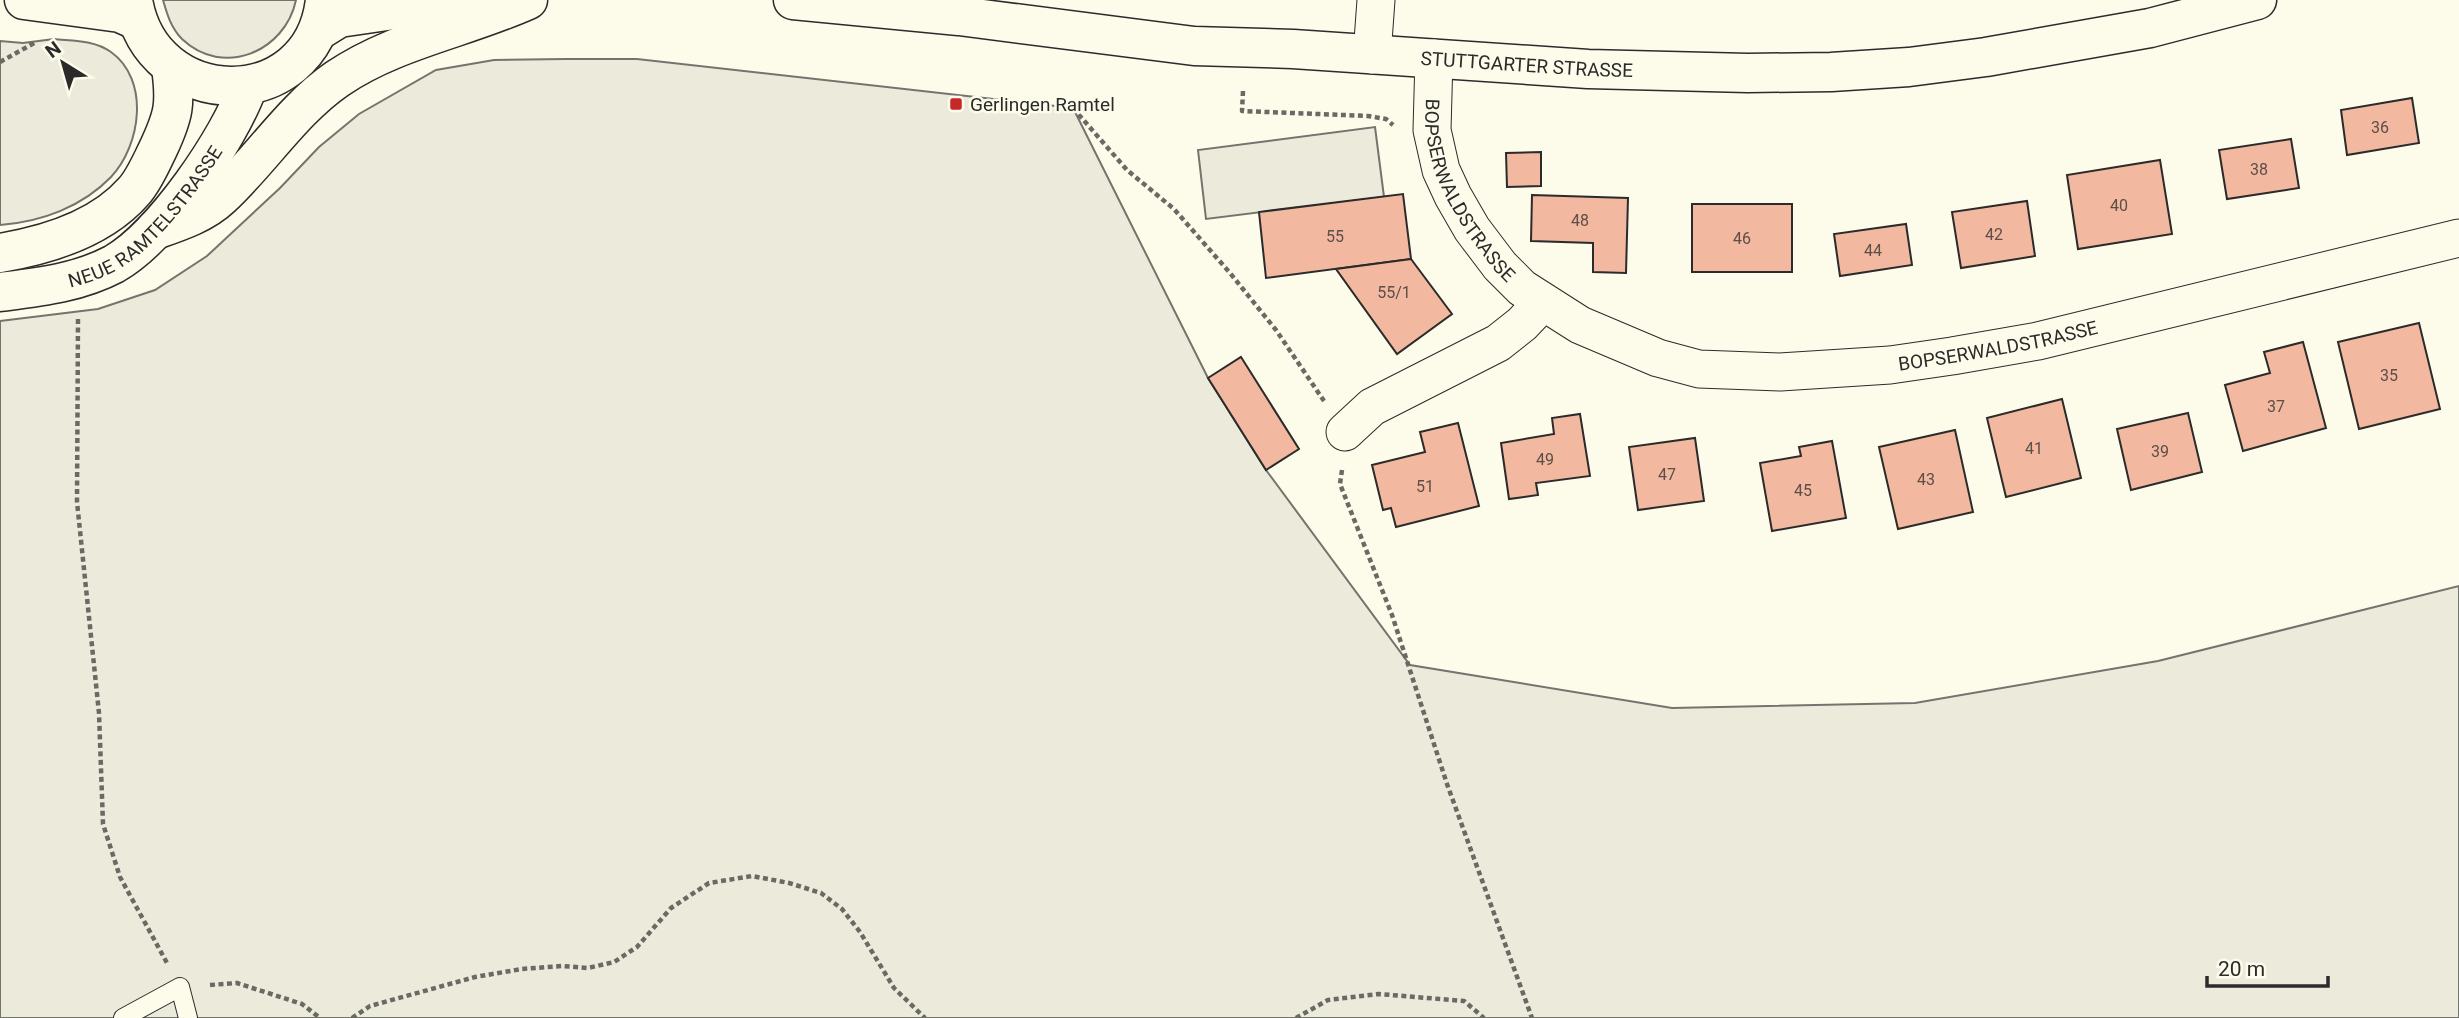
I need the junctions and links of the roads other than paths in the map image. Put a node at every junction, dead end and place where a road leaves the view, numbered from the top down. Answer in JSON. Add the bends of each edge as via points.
{"nodes":[{"id":1,"x":24,"y":0,"type":"edge"},
{"id":2,"x":462,"y":0,"type":"edge"},
{"id":3,"x":528,"y":0,"type":"edge"},
{"id":4,"x":793,"y":0,"type":"edge"},
{"id":5,"x":1376,"y":0,"type":"edge"},
{"id":6,"x":2257,"y":0,"type":"edge"},
{"id":7,"x":136,"y":11,"type":"edge"},
{"id":8,"x":321,"y":15,"type":"edge"},
{"id":9,"x":1372,"y":55,"type":"junction"},
{"id":10,"x":1434,"y":58,"type":"junction"},
{"id":11,"x":171,"y":66,"type":"junction"},
{"id":12,"x":248,"y":86,"type":"junction"},
{"id":13,"x":155,"y":230,"type":"junction"},
{"id":14,"x":2459,"y":238,"type":"edge"},
{"id":15,"x":0,"y":253,"type":"edge"},
{"id":16,"x":0,"y":292,"type":"edge"},
{"id":17,"x":1542,"y":303,"type":"junction"},
{"id":18,"x":1345,"y":432,"type":"road end"},
{"id":19,"x":123,"y":1018,"type":"edge"},
{"id":20,"x":188,"y":1018,"type":"edge"}],
"edges":[{"from":1,"to":7,"type":"main road","via":[[120,13]]},
{"from":2,"to":8,"type":"main road","via":[[340,18]]},
{"from":3,"to":13,"type":"main road","via":[[379,55],[336,80],[220,198],[189,218]]},
{"from":4,"to":9,"type":"main road","name":"STUTTGARTER STRASSE","via":[[1194,46]]},
{"from":5,"to":9,"type":"street"},
{"from":6,"to":10,"type":"main road","name":"STUTTGARTER STRASSE","via":[[2150,28],[1986,57],[1870,70],[1666,72]]},
{"from":7,"to":11,"type":"main road","via":[[158,53]]},
{"from":8,"to":12,"type":"main road","via":[[306,50],[290,67]]},
{"from":9,"to":10,"type":"main road","name":"STUTTGARTER STRASSE"},
{"from":10,"to":17,"type":"street","name":"BOPSERWALDSTRASSE","via":[[1432,130],[1441,170],[1472,229],[1507,274]]},
{"from":11,"to":12,"type":"main road","via":[[194,80],[221,87]]},
{"from":11,"to":15,"type":"main road","name":"NEUE RAMTELSTRASSE","via":[[172,119],[135,190],[90,226]]},
{"from":12,"to":13,"type":"main road","name":"NEUE RAMTELSTRASSE","via":[[188,190]]},
{"from":13,"to":16,"type":"main road","name":"NEUE RAMTELSTRASSE","via":[[114,264],[66,283]]},
{"from":14,"to":17,"type":"street","name":"BOPSERWALDSTRASSE","via":[[2038,341],[1832,370],[1699,369],[1658,358],[1580,325]]},
{"from":17,"to":18,"type":"street","via":[[1498,343],[1373,407]]},
{"from":19,"to":20,"type":"lane","via":[[180,987]]}]}
